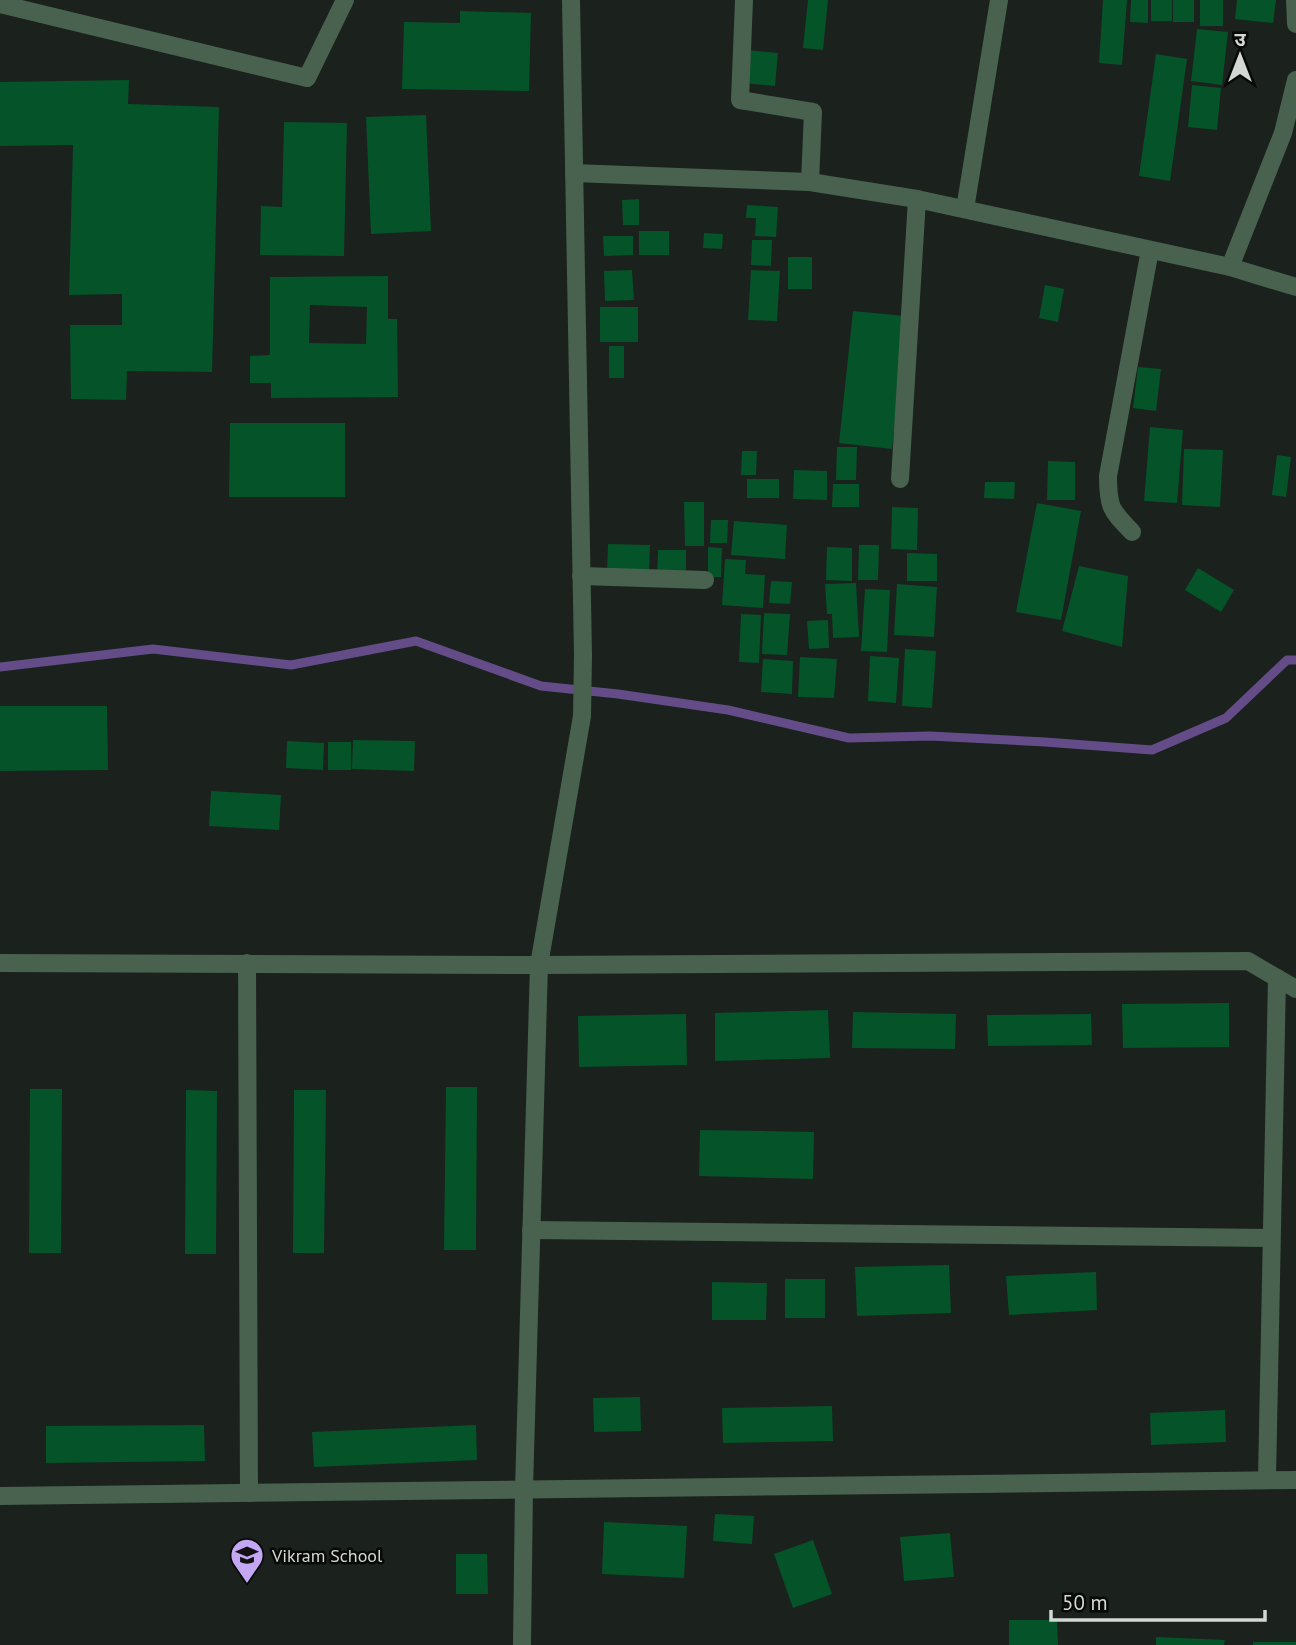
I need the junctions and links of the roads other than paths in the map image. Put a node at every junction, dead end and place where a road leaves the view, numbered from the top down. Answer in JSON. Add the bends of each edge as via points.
{"nodes":[{"id":1,"x":345,"y":0,"type":"edge"},
{"id":2,"x":571,"y":0,"type":"edge"},
{"id":3,"x":744,"y":0,"type":"edge"},
{"id":4,"x":999,"y":0,"type":"edge"},
{"id":5,"x":1295,"y":0,"type":"edge"},
{"id":6,"x":0,"y":4,"type":"edge"},
{"id":7,"x":1296,"y":24,"type":"edge"},
{"id":8,"x":1296,"y":80,"type":"edge"},
{"id":9,"x":574,"y":173,"type":"junction"},
{"id":10,"x":810,"y":182,"type":"junction"},
{"id":11,"x":917,"y":199,"type":"junction"},
{"id":12,"x":965,"y":209,"type":"junction"},
{"id":13,"x":1150,"y":250,"type":"junction"},
{"id":14,"x":1230,"y":267,"type":"junction"},
{"id":15,"x":1296,"y":287,"type":"edge"},
{"id":16,"x":901,"y":479,"type":"dead end"},
{"id":17,"x":1132,"y":532,"type":"dead end"},
{"id":18,"x":581,"y":576,"type":"junction"},
{"id":19,"x":705,"y":580,"type":"dead end"},
{"id":20,"x":0,"y":962,"type":"edge"},
{"id":21,"x":247,"y":964,"type":"junction"},
{"id":22,"x":539,"y":965,"type":"junction"},
{"id":23,"x":1277,"y":978,"type":"junction"},
{"id":24,"x":1296,"y":989,"type":"edge"},
{"id":25,"x":531,"y":1230,"type":"junction"},
{"id":26,"x":1271,"y":1238,"type":"junction"},
{"id":27,"x":1267,"y":1479,"type":"junction"},
{"id":28,"x":1296,"y":1480,"type":"edge"},
{"id":29,"x":524,"y":1489,"type":"junction"},
{"id":30,"x":249,"y":1493,"type":"junction"},
{"id":31,"x":0,"y":1496,"type":"edge"},
{"id":32,"x":522,"y":1645,"type":"edge"}],
"edges":[{"from":1,"to":6,"type":"street","via":[[307,78]]},
{"from":2,"to":9,"type":"street"},
{"from":3,"to":10,"type":"street","via":[[740,100],[813,111]]},
{"from":4,"to":12,"type":"street"},
{"from":5,"to":7,"type":"street"},
{"from":8,"to":14,"type":"street","via":[[1283,133]]},
{"from":9,"to":10,"type":"street"},
{"from":9,"to":18,"type":"street"},
{"from":10,"to":11,"type":"street"},
{"from":11,"to":12,"type":"street"},
{"from":11,"to":16,"type":"street"},
{"from":12,"to":13,"type":"street"},
{"from":13,"to":14,"type":"street"},
{"from":13,"to":17,"type":"street","via":[[1108,476],[1111,509]]},
{"from":14,"to":15,"type":"street"},
{"from":18,"to":19,"type":"street"},
{"from":18,"to":22,"type":"street","via":[[582,716]]},
{"from":20,"to":21,"type":"street"},
{"from":21,"to":22,"type":"street"},
{"from":21,"to":30,"type":"street"},
{"from":22,"to":23,"type":"street","via":[[1248,961]]},
{"from":22,"to":25,"type":"street"},
{"from":23,"to":24,"type":"street"},
{"from":23,"to":26,"type":"street"},
{"from":25,"to":26,"type":"street"},
{"from":25,"to":29,"type":"street"},
{"from":26,"to":27,"type":"street"},
{"from":27,"to":28,"type":"street"},
{"from":27,"to":29,"type":"street"},
{"from":29,"to":30,"type":"street"},
{"from":29,"to":32,"type":"street"},
{"from":30,"to":31,"type":"street"}]}
